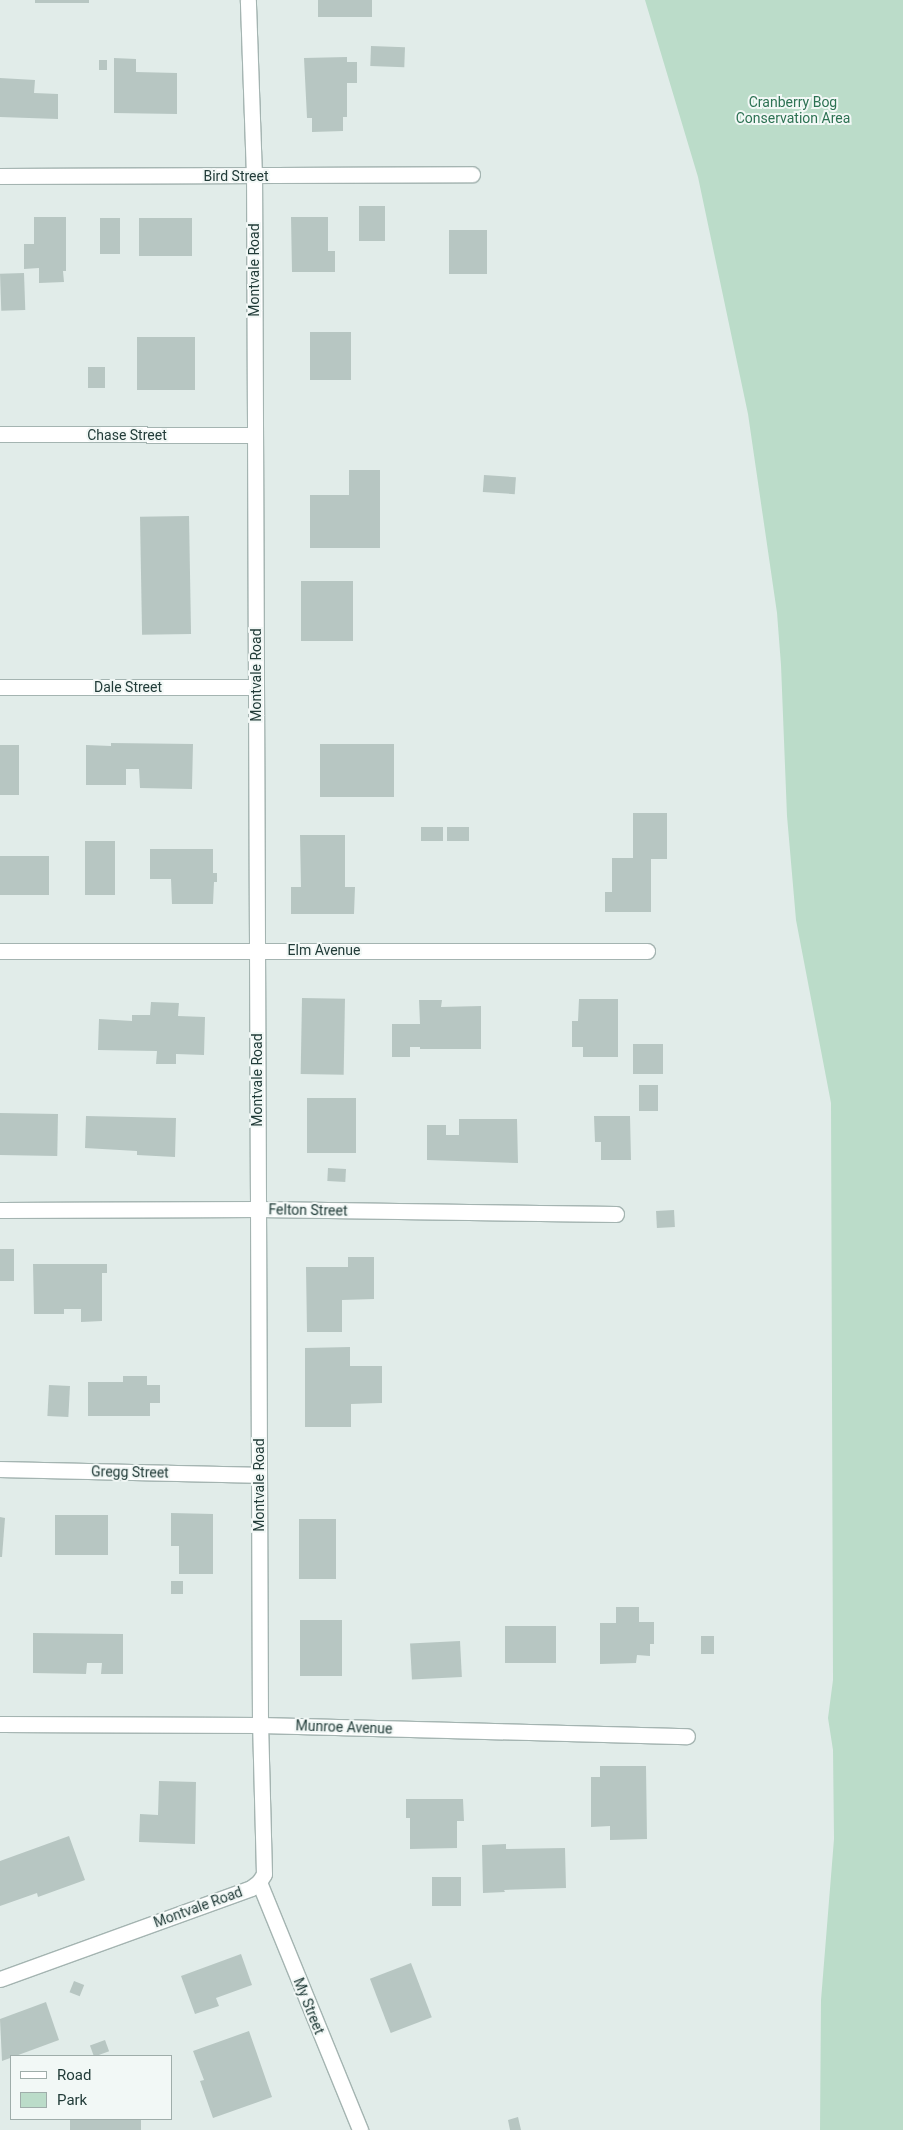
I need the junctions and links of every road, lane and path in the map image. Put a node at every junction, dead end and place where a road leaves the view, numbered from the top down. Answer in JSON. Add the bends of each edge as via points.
{"nodes":[{"id":1,"x":248,"y":0,"type":"edge"},
{"id":2,"x":472,"y":174,"type":"dead end"},
{"id":3,"x":0,"y":176,"type":"edge"},
{"id":4,"x":254,"y":176,"type":"junction"},
{"id":5,"x":0,"y":434,"type":"edge"},
{"id":6,"x":255,"y":435,"type":"junction"},
{"id":7,"x":0,"y":687,"type":"edge"},
{"id":8,"x":256,"y":687,"type":"junction"},
{"id":9,"x":257,"y":950,"type":"junction"},
{"id":10,"x":0,"y":951,"type":"edge"},
{"id":11,"x":647,"y":952,"type":"dead end"},
{"id":12,"x":258,"y":1209,"type":"junction"},
{"id":13,"x":0,"y":1210,"type":"edge"},
{"id":14,"x":616,"y":1214,"type":"dead end"},
{"id":15,"x":0,"y":1469,"type":"edge"},
{"id":16,"x":259,"y":1475,"type":"junction"},
{"id":17,"x":0,"y":1724,"type":"edge"},
{"id":18,"x":260,"y":1725,"type":"junction"},
{"id":19,"x":687,"y":1736,"type":"dead end"},
{"id":20,"x":259,"y":1882,"type":"junction"},
{"id":21,"x":0,"y":1979,"type":"edge"},
{"id":22,"x":360,"y":2130,"type":"edge"}],
"edges":[{"from":1,"to":4,"type":"street","name":"Montvale Road"},
{"from":2,"to":4,"type":"street","name":"Bird Street"},
{"from":3,"to":4,"type":"street","name":"Bird Street"},
{"from":4,"to":6,"type":"street","name":"Montvale Road"},
{"from":5,"to":6,"type":"street","name":"Chase Street"},
{"from":6,"to":8,"type":"street","name":"Montvale Road"},
{"from":7,"to":8,"type":"street","name":"Dale Street"},
{"from":8,"to":9,"type":"street","name":"Montvale Road"},
{"from":9,"to":10,"type":"street","name":"Elm Avenue"},
{"from":9,"to":11,"type":"street","name":"Elm Avenue"},
{"from":9,"to":12,"type":"street","name":"Montvale Road"},
{"from":12,"to":13,"type":"street","name":"Felton Street"},
{"from":12,"to":14,"type":"street","name":"Felton Street"},
{"from":12,"to":16,"type":"street","name":"Montvale Road"},
{"from":15,"to":16,"type":"street","name":"Gregg Street"},
{"from":16,"to":18,"type":"street","name":"Montvale Road"},
{"from":17,"to":18,"type":"street","name":"Munroe Avenue"},
{"from":18,"to":19,"type":"street","name":"Munroe Avenue"},
{"from":18,"to":20,"type":"street","name":"Montvale Road","via":[[264,1868]]},
{"from":20,"to":21,"type":"street","name":"Montvale Road","via":[[251,1888]]},
{"from":20,"to":22,"type":"street","name":"My Street"}]}
